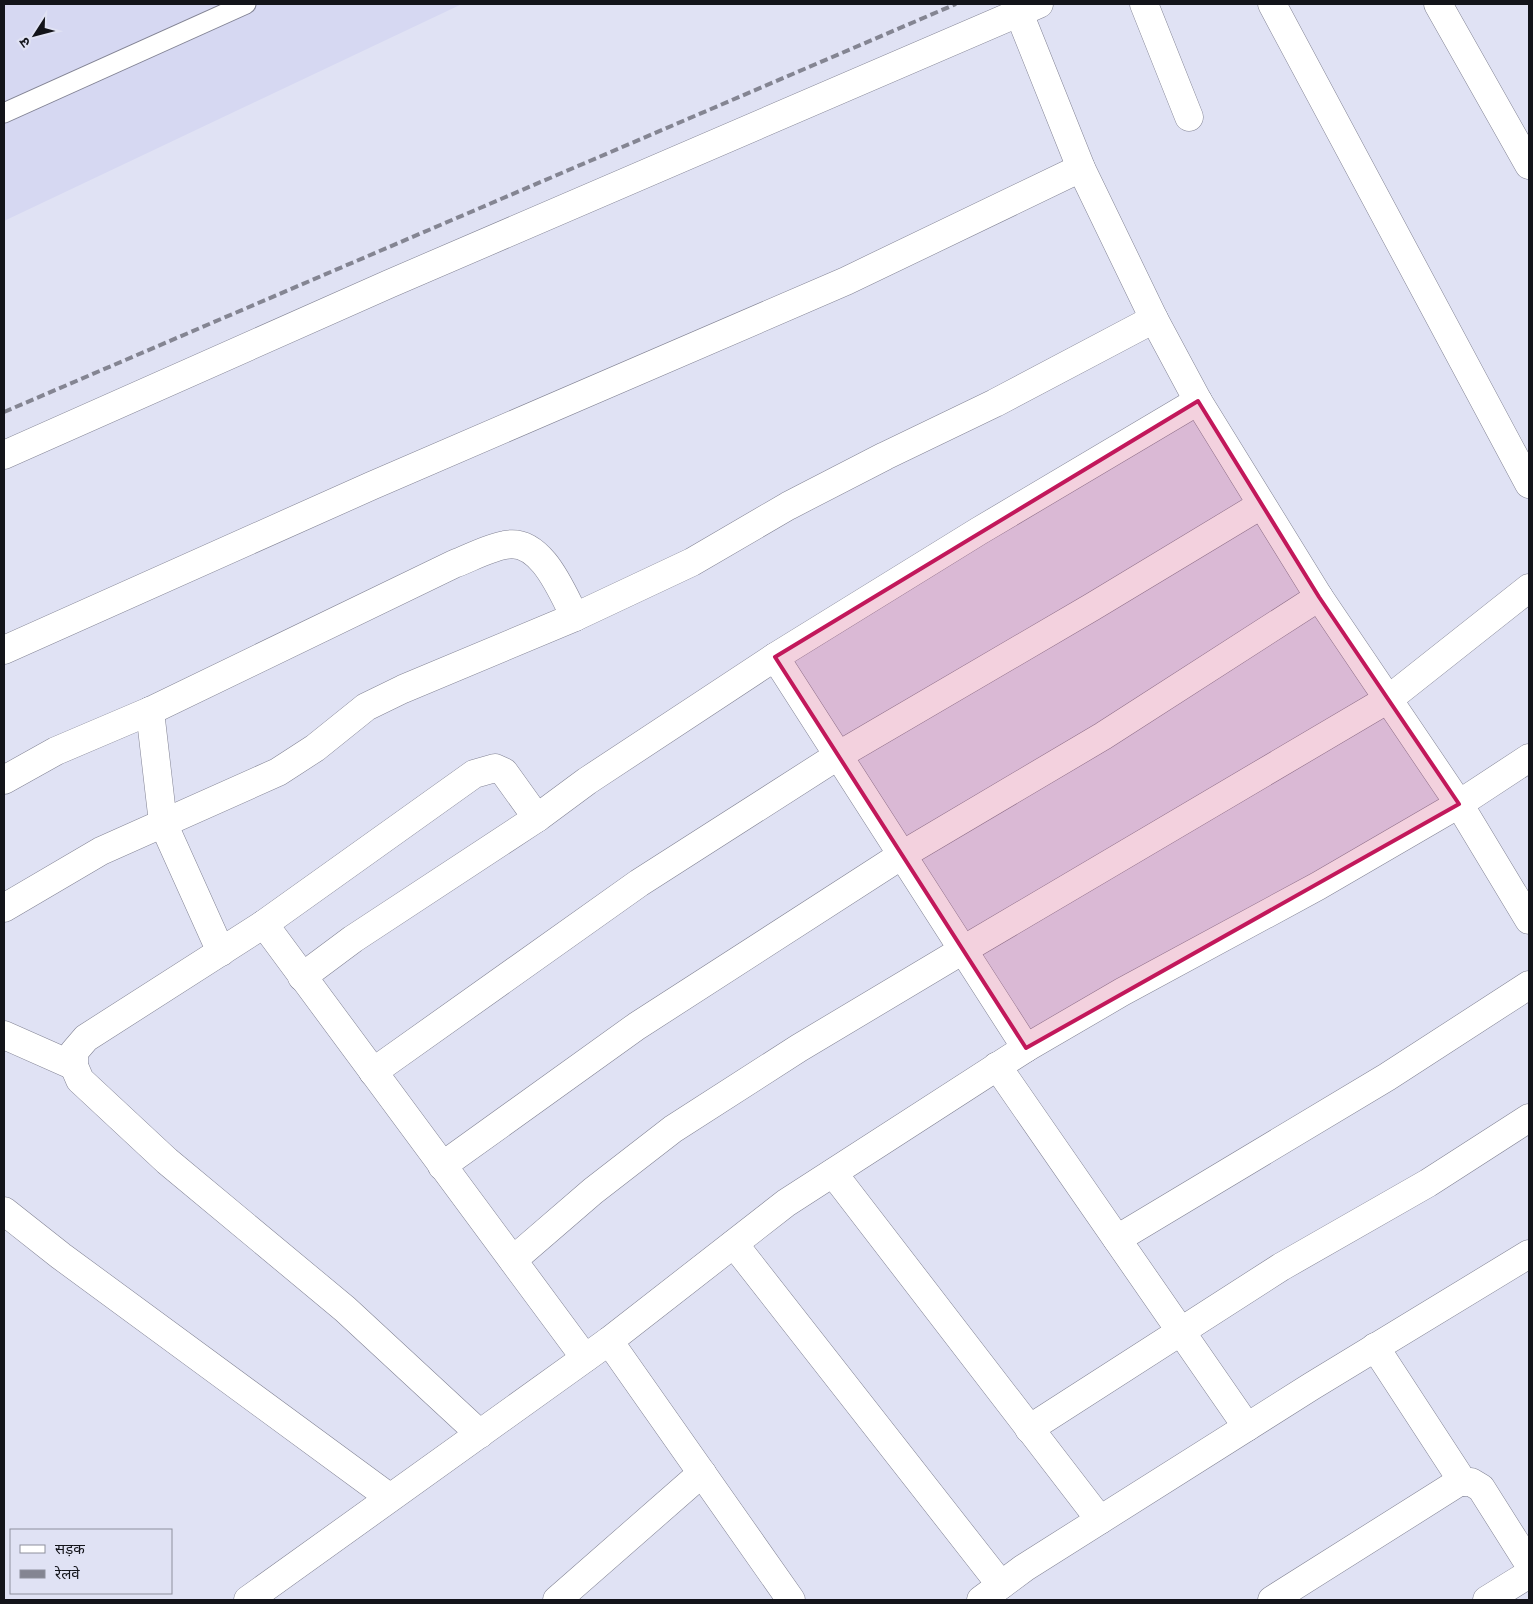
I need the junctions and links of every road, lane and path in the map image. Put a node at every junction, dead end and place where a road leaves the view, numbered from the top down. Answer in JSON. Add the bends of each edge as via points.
{"nodes":[{"id":1,"x":246,"y":4,"type":"edge"},
{"id":2,"x":1144,"y":4,"type":"edge"},
{"id":3,"x":1272,"y":4,"type":"edge"},
{"id":4,"x":1438,"y":4,"type":"edge"},
{"id":5,"x":1029,"y":8,"type":"edge"},
{"id":6,"x":4,"y":113,"type":"edge"},
{"id":7,"x":1190,"y":117,"type":"dead end"},
{"id":8,"x":1529,"y":164,"type":"edge"},
{"id":9,"x":1082,"y":168,"type":"junction"},
{"id":10,"x":1154,"y":319,"type":"junction"},
{"id":11,"x":1198,"y":401,"type":"junction"},
{"id":12,"x":4,"y":455,"type":"edge"},
{"id":13,"x":1529,"y":484,"type":"edge"},
{"id":14,"x":1261,"y":505,"type":"junction"},
{"id":15,"x":1529,"y":588,"type":"edge"},
{"id":16,"x":1319,"y":597,"type":"junction"},
{"id":17,"x":575,"y":617,"type":"junction"},
{"id":18,"x":4,"y":650,"type":"edge"},
{"id":19,"x":775,"y":657,"type":"junction"},
{"id":20,"x":1390,"y":698,"type":"junction"},
{"id":21,"x":150,"y":711,"type":"junction"},
{"id":22,"x":839,"y":755,"type":"junction"},
{"id":23,"x":1529,"y":758,"type":"edge"},
{"id":24,"x":4,"y":780,"type":"edge"},
{"id":25,"x":1459,"y":804,"type":"junction"},
{"id":26,"x":537,"y":818,"type":"junction"},
{"id":27,"x":163,"y":823,"type":"junction"},
{"id":28,"x":902,"y":855,"type":"junction"},
{"id":29,"x":4,"y":908,"type":"edge"},
{"id":30,"x":1529,"y":920,"type":"edge"},
{"id":31,"x":264,"y":924,"type":"junction"},
{"id":32,"x":963,"y":950,"type":"junction"},
{"id":33,"x":221,"y":952,"type":"junction"},
{"id":34,"x":302,"y":977,"type":"junction"},
{"id":35,"x":1529,"y":985,"type":"edge"},
{"id":36,"x":4,"y":1035,"type":"edge"},
{"id":37,"x":1026,"y":1048,"type":"junction"},
{"id":38,"x":74,"y":1066,"type":"junction"},
{"id":39,"x":997,"y":1066,"type":"junction"},
{"id":40,"x":373,"y":1072,"type":"junction"},
{"id":41,"x":1529,"y":1118,"type":"edge"},
{"id":42,"x":442,"y":1166,"type":"junction"},
{"id":43,"x":833,"y":1173,"type":"junction"},
{"id":44,"x":4,"y":1211,"type":"edge"},
{"id":45,"x":1117,"y":1239,"type":"junction"},
{"id":46,"x":734,"y":1244,"type":"junction"},
{"id":47,"x":1529,"y":1254,"type":"edge"},
{"id":48,"x":513,"y":1260,"type":"junction"},
{"id":49,"x":1180,"y":1330,"type":"junction"},
{"id":50,"x":609,"y":1341,"type":"junction"},
{"id":51,"x":1375,"y":1347,"type":"junction"},
{"id":52,"x":585,"y":1358,"type":"junction"},
{"id":53,"x":1247,"y":1427,"type":"junction"},
{"id":54,"x":1029,"y":1429,"type":"junction"},
{"id":55,"x":480,"y":1434,"type":"junction"},
{"id":56,"x":702,"y":1473,"type":"junction"},
{"id":57,"x":1463,"y":1482,"type":"junction"},
{"id":58,"x":389,"y":1497,"type":"junction"},
{"id":59,"x":1100,"y":1520,"type":"junction"},
{"id":60,"x":1529,"y":1564,"type":"edge"},
{"id":61,"x":1529,"y":1574,"type":"edge"},
{"id":62,"x":991,"y":1593,"type":"edge"},
{"id":63,"x":248,"y":1600,"type":"edge"},
{"id":64,"x":557,"y":1600,"type":"edge"},
{"id":65,"x":791,"y":1600,"type":"edge"},
{"id":66,"x":1272,"y":1600,"type":"edge"},
{"id":67,"x":1487,"y":1600,"type":"edge"}],
"edges":[{"from":1,"to":6,"type":"lane"},
{"from":2,"to":7,"type":"street"},
{"from":3,"to":13,"type":"street"},
{"from":4,"to":8,"type":"street"},
{"from":5,"to":9,"type":"street"},
{"from":5,"to":12,"type":"street","via":[[389,284]]},
{"from":9,"to":10,"type":"street"},
{"from":9,"to":18,"type":"street","via":[[846,281],[371,486]]},
{"from":10,"to":11,"type":"street"},
{"from":10,"to":17,"type":"street","via":[[995,403],[823,488],[692,562]]},
{"from":11,"to":14,"type":"street"},
{"from":11,"to":19,"type":"street"},
{"from":14,"to":16,"type":"street"},
{"from":14,"to":22,"type":"street"},
{"from":15,"to":20,"type":"street"},
{"from":16,"to":20,"type":"street"},
{"from":16,"to":28,"type":"street","via":[[1103,736]]},
{"from":17,"to":21,"type":"street","via":[[550,570],[538,555],[523,546],[506,544],[454,564]]},
{"from":17,"to":27,"type":"street","via":[[403,689],[373,704],[278,772]]},
{"from":19,"to":22,"type":"street"},
{"from":19,"to":26,"type":"street","via":[[587,781]]},
{"from":20,"to":25,"type":"street"},
{"from":20,"to":32,"type":"street"},
{"from":21,"to":24,"type":"street","via":[[56,751]]},
{"from":21,"to":27,"type":"street"},
{"from":22,"to":28,"type":"street"},
{"from":22,"to":40,"type":"street","via":[[639,883]]},
{"from":23,"to":25,"type":"street"},
{"from":25,"to":30,"type":"street"},
{"from":25,"to":37,"type":"street"},
{"from":26,"to":31,"type":"street","via":[[504,772],[495,768],[485,769]]},
{"from":26,"to":34,"type":"street","via":[[353,939]]},
{"from":27,"to":29,"type":"street","via":[[101,851]]},
{"from":27,"to":33,"type":"street"},
{"from":28,"to":32,"type":"street"},
{"from":28,"to":42,"type":"street","via":[[636,1026]]},
{"from":31,"to":33,"type":"street"},
{"from":31,"to":34,"type":"street"},
{"from":32,"to":37,"type":"street"},
{"from":32,"to":48,"type":"street","via":[[673,1129],[593,1191]]},
{"from":33,"to":38,"type":"street","via":[[86,1038],[74,1052]]},
{"from":34,"to":40,"type":"street"},
{"from":35,"to":45,"type":"street","via":[[1387,1077]]},
{"from":36,"to":38,"type":"street"},
{"from":37,"to":39,"type":"street"},
{"from":38,"to":55,"type":"street","via":[[80,1080],[167,1161],[345,1309]]},
{"from":39,"to":43,"type":"street"},
{"from":39,"to":45,"type":"street"},
{"from":40,"to":42,"type":"street"},
{"from":41,"to":49,"type":"street","via":[[1428,1183],[1281,1267]]},
{"from":42,"to":48,"type":"street"},
{"from":43,"to":46,"type":"street","via":[[786,1203]]},
{"from":43,"to":54,"type":"street"},
{"from":44,"to":58,"type":"street"},
{"from":45,"to":49,"type":"street"},
{"from":46,"to":50,"type":"street"},
{"from":46,"to":62,"type":"street"},
{"from":47,"to":51,"type":"street"},
{"from":48,"to":52,"type":"street"},
{"from":49,"to":53,"type":"street"},
{"from":49,"to":54,"type":"street"},
{"from":50,"to":52,"type":"street"},
{"from":50,"to":56,"type":"street"},
{"from":51,"to":53,"type":"street"},
{"from":51,"to":57,"type":"street"},
{"from":52,"to":55,"type":"street"},
{"from":53,"to":59,"type":"street"},
{"from":54,"to":59,"type":"street"},
{"from":55,"to":58,"type":"street"},
{"from":56,"to":64,"type":"street"},
{"from":56,"to":65,"type":"street"},
{"from":57,"to":60,"type":"street","via":[[1471,1482],[1481,1488]]},
{"from":57,"to":66,"type":"street","via":[[1446,1489]]},
{"from":58,"to":63,"type":"street"},
{"from":59,"to":62,"type":"street"},
{"from":61,"to":67,"type":"street"}]}
